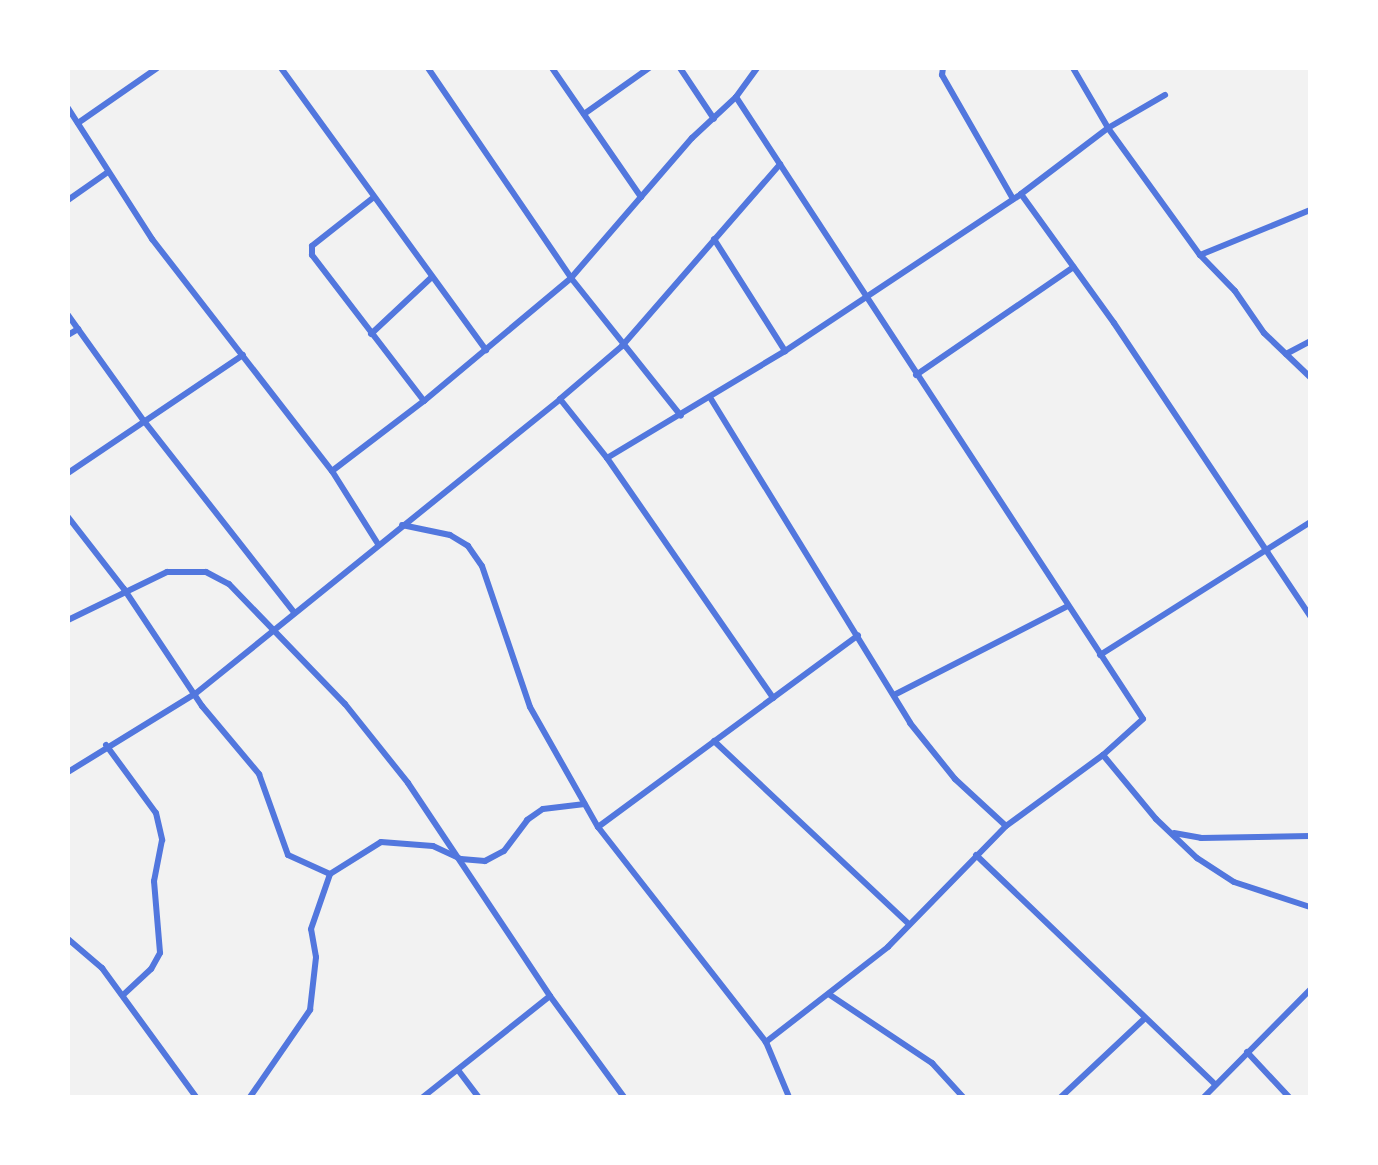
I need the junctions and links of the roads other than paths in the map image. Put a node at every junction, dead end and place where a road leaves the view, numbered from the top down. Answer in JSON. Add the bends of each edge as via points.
{"nodes":[{"id":1,"x":157,"y":68,"type":"edge"},
{"id":2,"x":281,"y":68,"type":"edge"},
{"id":3,"x":428,"y":68,"type":"edge"},
{"id":4,"x":552,"y":68,"type":"edge"},
{"id":5,"x":649,"y":68,"type":"edge"},
{"id":6,"x":680,"y":68,"type":"edge"},
{"id":7,"x":757,"y":68,"type":"edge"},
{"id":8,"x":943,"y":68,"type":"edge"},
{"id":9,"x":1073,"y":68,"type":"edge"},
{"id":10,"x":747,"y":71,"type":"edge"},
{"id":11,"x":1164,"y":95,"type":"dead end"},
{"id":12,"x":736,"y":97,"type":"junction"},
{"id":13,"x":68,"y":108,"type":"edge"},
{"id":14,"x":584,"y":114,"type":"junction"},
{"id":15,"x":714,"y":119,"type":"junction"},
{"id":16,"x":78,"y":123,"type":"junction"},
{"id":17,"x":1108,"y":128,"type":"junction"},
{"id":18,"x":780,"y":164,"type":"junction"},
{"id":19,"x":108,"y":172,"type":"junction"},
{"id":20,"x":1021,"y":194,"type":"junction"},
{"id":21,"x":374,"y":197,"type":"junction"},
{"id":22,"x":641,"y":197,"type":"junction"},
{"id":23,"x":1013,"y":199,"type":"junction"},
{"id":24,"x":68,"y":200,"type":"edge"},
{"id":25,"x":1310,"y":210,"type":"edge"},
{"id":26,"x":714,"y":239,"type":"junction"},
{"id":27,"x":1200,"y":255,"type":"junction"},
{"id":28,"x":1073,"y":267,"type":"junction"},
{"id":29,"x":432,"y":277,"type":"junction"},
{"id":30,"x":571,"y":278,"type":"junction"},
{"id":31,"x":866,"y":298,"type":"junction"},
{"id":32,"x":68,"y":315,"type":"edge"},
{"id":33,"x":78,"y":329,"type":"junction"},
{"id":34,"x":372,"y":334,"type":"junction"},
{"id":35,"x":68,"y":335,"type":"edge"},
{"id":36,"x":1310,"y":341,"type":"edge"},
{"id":37,"x":622,"y":346,"type":"junction"},
{"id":38,"x":486,"y":350,"type":"junction"},
{"id":39,"x":785,"y":351,"type":"junction"},
{"id":40,"x":1286,"y":354,"type":"junction"},
{"id":41,"x":243,"y":355,"type":"junction"},
{"id":42,"x":916,"y":374,"type":"junction"},
{"id":43,"x":1310,"y":377,"type":"edge"},
{"id":44,"x":560,"y":399,"type":"junction"},
{"id":45,"x":711,"y":399,"type":"junction"},
{"id":46,"x":424,"y":401,"type":"junction"},
{"id":47,"x":681,"y":416,"type":"junction"},
{"id":48,"x":144,"y":421,"type":"junction"},
{"id":49,"x":607,"y":458,"type":"junction"},
{"id":50,"x":332,"y":471,"type":"junction"},
{"id":51,"x":68,"y":473,"type":"edge"},
{"id":52,"x":68,"y":516,"type":"edge"},
{"id":53,"x":1310,"y":522,"type":"edge"},
{"id":54,"x":402,"y":525,"type":"junction"},
{"id":55,"x":378,"y":544,"type":"junction"},
{"id":56,"x":1262,"y":551,"type":"junction"},
{"id":57,"x":124,"y":589,"type":"junction"},
{"id":58,"x":1068,"y":606,"type":"junction"},
{"id":59,"x":294,"y":612,"type":"junction"},
{"id":60,"x":1310,"y":616,"type":"edge"},
{"id":61,"x":68,"y":620,"type":"edge"},
{"id":62,"x":274,"y":626,"type":"junction"},
{"id":63,"x":858,"y":635,"type":"junction"},
{"id":64,"x":1100,"y":655,"type":"junction"},
{"id":65,"x":195,"y":694,"type":"junction"},
{"id":66,"x":894,"y":695,"type":"junction"},
{"id":67,"x":773,"y":698,"type":"junction"},
{"id":68,"x":714,"y":741,"type":"junction"},
{"id":69,"x":106,"y":745,"type":"junction"},
{"id":70,"x":1103,"y":755,"type":"junction"},
{"id":71,"x":68,"y":772,"type":"edge"},
{"id":72,"x":585,"y":804,"type":"junction"},
{"id":73,"x":1006,"y":826,"type":"junction"},
{"id":74,"x":598,"y":827,"type":"junction"},
{"id":75,"x":1172,"y":833,"type":"junction"},
{"id":76,"x":1310,"y":836,"type":"edge"},
{"id":77,"x":976,"y":855,"type":"junction"},
{"id":78,"x":461,"y":859,"type":"junction"},
{"id":79,"x":330,"y":874,"type":"junction"},
{"id":80,"x":1310,"y":907,"type":"edge"},
{"id":81,"x":908,"y":923,"type":"junction"},
{"id":82,"x":68,"y":939,"type":"edge"},
{"id":83,"x":1309,"y":992,"type":"edge"},
{"id":84,"x":123,"y":995,"type":"junction"},
{"id":85,"x":830,"y":995,"type":"junction"},
{"id":86,"x":550,"y":996,"type":"junction"},
{"id":87,"x":1144,"y":1018,"type":"junction"},
{"id":88,"x":766,"y":1042,"type":"junction"},
{"id":89,"x":1247,"y":1052,"type":"junction"},
{"id":90,"x":458,"y":1070,"type":"junction"},
{"id":91,"x":1215,"y":1084,"type":"junction"},
{"id":92,"x":196,"y":1097,"type":"edge"},
{"id":93,"x":250,"y":1097,"type":"edge"},
{"id":94,"x":423,"y":1097,"type":"edge"},
{"id":95,"x":478,"y":1097,"type":"edge"},
{"id":96,"x":624,"y":1097,"type":"edge"},
{"id":97,"x":789,"y":1097,"type":"edge"},
{"id":98,"x":963,"y":1097,"type":"edge"},
{"id":99,"x":1061,"y":1097,"type":"edge"},
{"id":100,"x":1203,"y":1097,"type":"edge"},
{"id":101,"x":1289,"y":1097,"type":"edge"}],
"edges":[{"from":1,"to":16,"type":"street"},
{"from":2,"to":21,"type":"street"},
{"from":3,"to":30,"type":"street"},
{"from":4,"to":14,"type":"street"},
{"from":5,"to":14,"type":"street"},
{"from":6,"to":15,"type":"street"},
{"from":7,"to":10,"type":"street"},
{"from":8,"to":23,"type":"street","via":[[942,75]]},
{"from":9,"to":17,"type":"street"},
{"from":10,"to":12,"type":"street"},
{"from":11,"to":17,"type":"street"},
{"from":12,"to":15,"type":"street"},
{"from":12,"to":18,"type":"street"},
{"from":13,"to":16,"type":"street"},
{"from":14,"to":22,"type":"street"},
{"from":15,"to":22,"type":"street"},
{"from":16,"to":19,"type":"street"},
{"from":17,"to":20,"type":"street"},
{"from":17,"to":27,"type":"street"},
{"from":18,"to":26,"type":"street"},
{"from":18,"to":31,"type":"street"},
{"from":19,"to":24,"type":"street"},
{"from":19,"to":41,"type":"street","via":[[152,239]]},
{"from":20,"to":23,"type":"street"},
{"from":20,"to":28,"type":"street"},
{"from":21,"to":29,"type":"street"},
{"from":21,"to":34,"type":"street","via":[[312,246],[318,264]]},
{"from":22,"to":30,"type":"street"},
{"from":23,"to":31,"type":"street"},
{"from":25,"to":27,"type":"street"},
{"from":26,"to":37,"type":"street"},
{"from":26,"to":39,"type":"street"},
{"from":27,"to":40,"type":"street"},
{"from":28,"to":42,"type":"street"},
{"from":28,"to":56,"type":"street"},
{"from":29,"to":34,"type":"street"},
{"from":29,"to":38,"type":"street"},
{"from":30,"to":37,"type":"street"},
{"from":30,"to":38,"type":"street"},
{"from":31,"to":39,"type":"street"},
{"from":31,"to":42,"type":"street"},
{"from":32,"to":33,"type":"street"},
{"from":33,"to":35,"type":"street"},
{"from":33,"to":48,"type":"street"},
{"from":34,"to":46,"type":"street"},
{"from":36,"to":40,"type":"street"},
{"from":37,"to":44,"type":"street"},
{"from":37,"to":47,"type":"street"},
{"from":38,"to":46,"type":"street"},
{"from":39,"to":45,"type":"street"},
{"from":40,"to":43,"type":"street"},
{"from":41,"to":48,"type":"street"},
{"from":41,"to":50,"type":"street"},
{"from":42,"to":58,"type":"street"},
{"from":44,"to":49,"type":"street"},
{"from":44,"to":54,"type":"street"},
{"from":45,"to":47,"type":"street"},
{"from":45,"to":63,"type":"street"},
{"from":46,"to":50,"type":"street"},
{"from":47,"to":49,"type":"street"},
{"from":48,"to":51,"type":"street"},
{"from":48,"to":59,"type":"street"},
{"from":49,"to":67,"type":"street"},
{"from":50,"to":55,"type":"street"},
{"from":52,"to":57,"type":"street"},
{"from":53,"to":56,"type":"street"},
{"from":54,"to":55,"type":"street"},
{"from":54,"to":72,"type":"street","via":[[450,535],[468,546],[482,566],[516,673]]},
{"from":55,"to":59,"type":"street"},
{"from":56,"to":60,"type":"street"},
{"from":56,"to":64,"type":"street"},
{"from":57,"to":61,"type":"street"},
{"from":57,"to":62,"type":"street","via":[[167,572],[206,572],[229,584]]},
{"from":57,"to":65,"type":"street"},
{"from":58,"to":64,"type":"street"},
{"from":58,"to":66,"type":"street"},
{"from":59,"to":62,"type":"street"},
{"from":62,"to":65,"type":"street"},
{"from":62,"to":78,"type":"street","via":[[364,726]]},
{"from":63,"to":66,"type":"street"},
{"from":63,"to":67,"type":"street"},
{"from":64,"to":70,"type":"street","via":[[1143,719]]},
{"from":65,"to":69,"type":"street"},
{"from":65,"to":79,"type":"street","via":[[259,774],[288,855]]},
{"from":66,"to":73,"type":"street","via":[[935,756]]},
{"from":67,"to":68,"type":"street"},
{"from":68,"to":74,"type":"street"},
{"from":68,"to":81,"type":"street"},
{"from":69,"to":71,"type":"street"},
{"from":69,"to":84,"type":"street","via":[[156,813],[162,840],[154,881],[160,953],[150,970]]},
{"from":70,"to":73,"type":"street"},
{"from":70,"to":75,"type":"street"},
{"from":72,"to":74,"type":"street"},
{"from":72,"to":78,"type":"street","via":[[543,809],[527,820],[495,858]]},
{"from":73,"to":77,"type":"street"},
{"from":74,"to":88,"type":"street"},
{"from":75,"to":76,"type":"street","via":[[1201,838]]},
{"from":75,"to":80,"type":"street","via":[[1197,858],[1234,882]]},
{"from":77,"to":81,"type":"street"},
{"from":77,"to":87,"type":"street"},
{"from":78,"to":79,"type":"street","via":[[433,846],[381,842]]},
{"from":78,"to":86,"type":"street"},
{"from":79,"to":93,"type":"street","via":[[312,922],[316,957],[310,1010]]},
{"from":81,"to":85,"type":"street","via":[[898,938]]},
{"from":82,"to":84,"type":"street","via":[[102,968]]},
{"from":83,"to":89,"type":"street"},
{"from":84,"to":92,"type":"street"},
{"from":85,"to":88,"type":"street"},
{"from":85,"to":98,"type":"street","via":[[932,1063]]},
{"from":86,"to":90,"type":"street"},
{"from":86,"to":96,"type":"street"},
{"from":87,"to":91,"type":"street"},
{"from":87,"to":99,"type":"street"},
{"from":88,"to":97,"type":"street"},
{"from":89,"to":91,"type":"street"},
{"from":89,"to":101,"type":"street"},
{"from":90,"to":94,"type":"street"},
{"from":90,"to":95,"type":"street"},
{"from":91,"to":100,"type":"street"}]}
